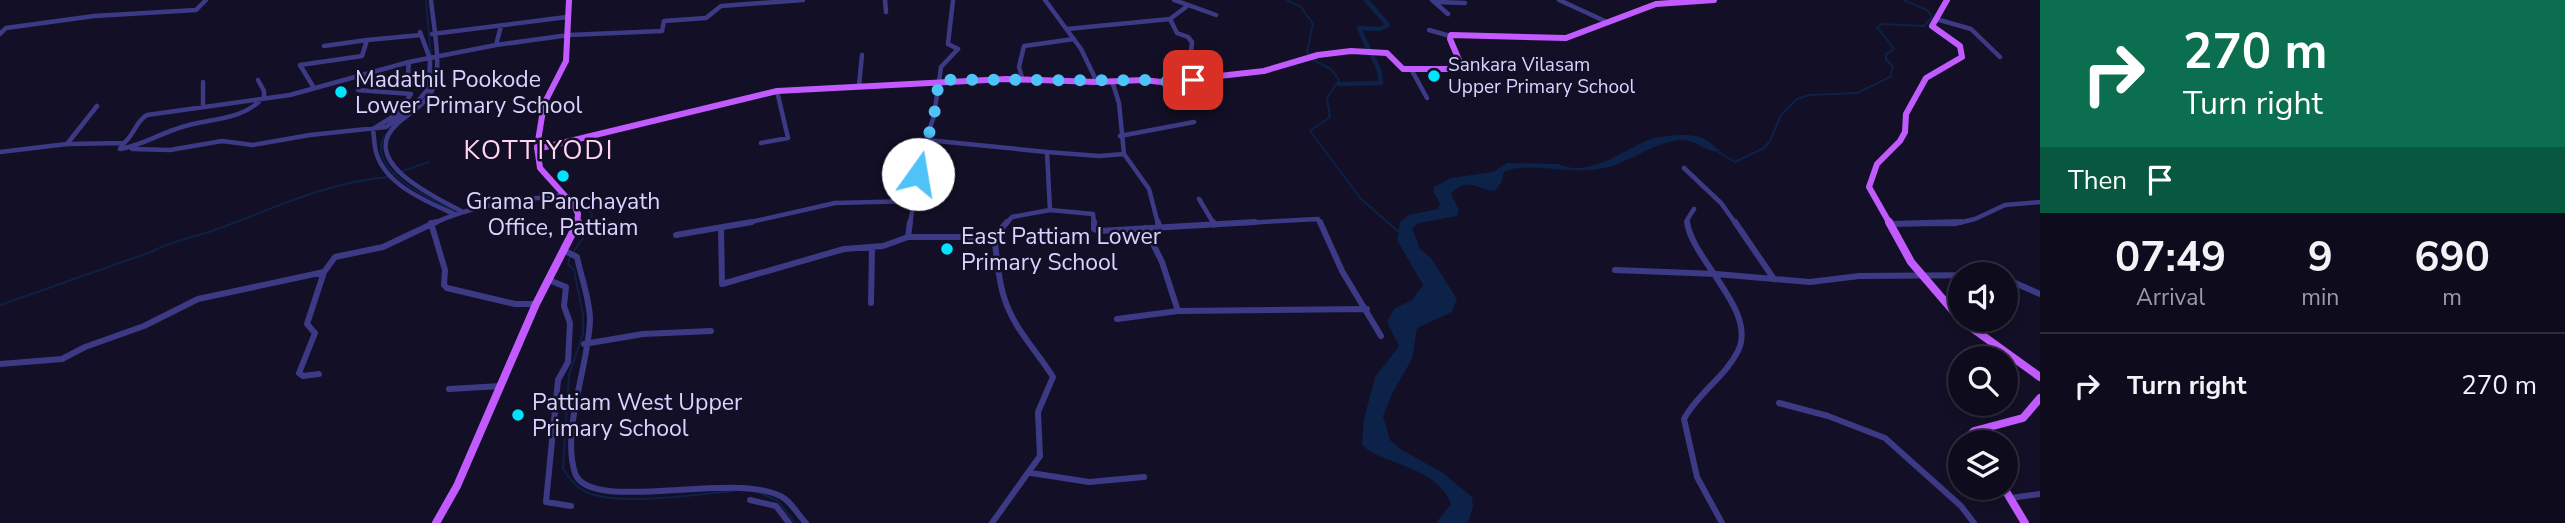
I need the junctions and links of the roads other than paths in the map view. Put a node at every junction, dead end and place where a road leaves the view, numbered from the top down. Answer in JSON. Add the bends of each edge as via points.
{"nodes":[{"id":1,"x":206,"y":0,"type":"edge"},
{"id":2,"x":431,"y":0,"type":"edge"},
{"id":3,"x":569,"y":0,"type":"edge"},
{"id":4,"x":803,"y":0,"type":"edge"},
{"id":5,"x":885,"y":0,"type":"edge"},
{"id":6,"x":953,"y":0,"type":"edge"},
{"id":7,"x":1045,"y":0,"type":"edge"},
{"id":8,"x":1174,"y":0,"type":"edge"},
{"id":9,"x":1559,"y":0,"type":"edge"},
{"id":10,"x":1714,"y":0,"type":"edge"},
{"id":11,"x":1947,"y":0,"type":"edge"},
{"id":12,"x":767,"y":1,"type":"edge"},
{"id":13,"x":1434,"y":1,"type":"edge"},
{"id":14,"x":1465,"y":4,"type":"dead end"},
{"id":15,"x":1186,"y":6,"type":"junction"},
{"id":16,"x":886,"y":12,"type":"dead end"},
{"id":17,"x":1448,"y":14,"type":"dead end"},
{"id":18,"x":1216,"y":15,"type":"dead end"},
{"id":19,"x":567,"y":18,"type":"junction"},
{"id":20,"x":1170,"y":19,"type":"junction"},
{"id":21,"x":1936,"y":19,"type":"junction"},
{"id":22,"x":1607,"y":22,"type":"junction"},
{"id":23,"x":501,"y":26,"type":"junction"},
{"id":24,"x":3,"y":28,"type":"edge"},
{"id":25,"x":1067,"y":29,"type":"junction"},
{"id":26,"x":1429,"y":30,"type":"dead end"},
{"id":27,"x":0,"y":34,"type":"edge"},
{"id":28,"x":432,"y":34,"type":"junction"},
{"id":29,"x":569,"y":34,"type":"junction"},
{"id":30,"x":1450,"y":36,"type":"junction"},
{"id":31,"x":1074,"y":39,"type":"junction"},
{"id":32,"x":367,"y":40,"type":"junction"},
{"id":33,"x":496,"y":45,"type":"junction"},
{"id":34,"x":324,"y":46,"type":"dead end"},
{"id":35,"x":862,"y":55,"type":"dead end"},
{"id":36,"x":436,"y":56,"type":"junction"},
{"id":37,"x":2000,"y":57,"type":"dead end"},
{"id":38,"x":429,"y":58,"type":"junction"},
{"id":39,"x":410,"y":62,"type":"junction"},
{"id":40,"x":1411,"y":69,"type":"junction"},
{"id":41,"x":1217,"y":76,"type":"junction"},
{"id":42,"x":258,"y":80,"type":"dead end"},
{"id":43,"x":939,"y":80,"type":"junction"},
{"id":44,"x":1023,"y":80,"type":"junction"},
{"id":45,"x":1112,"y":81,"type":"junction"},
{"id":46,"x":203,"y":82,"type":"dead end"},
{"id":47,"x":1097,"y":82,"type":"junction"},
{"id":48,"x":407,"y":84,"type":"dead end"},
{"id":49,"x":859,"y":85,"type":"junction"},
{"id":50,"x":314,"y":88,"type":"junction"},
{"id":51,"x":359,"y":90,"type":"dead end"},
{"id":52,"x":777,"y":91,"type":"junction"},
{"id":53,"x":263,"y":98,"type":"junction"},
{"id":54,"x":1427,"y":98,"type":"dead end"},
{"id":55,"x":97,"y":106,"type":"dead end"},
{"id":56,"x":203,"y":107,"type":"junction"},
{"id":57,"x":1194,"y":122,"type":"dead end"},
{"id":58,"x":373,"y":128,"type":"junction"},
{"id":59,"x":1121,"y":136,"type":"junction"},
{"id":60,"x":927,"y":139,"type":"junction"},
{"id":61,"x":124,"y":143,"type":"junction"},
{"id":62,"x":761,"y":143,"type":"dead end"},
{"id":63,"x":67,"y":144,"type":"junction"},
{"id":64,"x":132,"y":149,"type":"junction"},
{"id":65,"x":537,"y":149,"type":"junction"},
{"id":66,"x":0,"y":152,"type":"edge"},
{"id":67,"x":1047,"y":152,"type":"junction"},
{"id":68,"x":1124,"y":154,"type":"junction"},
{"id":69,"x":1684,"y":168,"type":"dead end"},
{"id":70,"x":564,"y":195,"type":"junction"},
{"id":71,"x":1199,"y":199,"type":"dead end"},
{"id":72,"x":914,"y":201,"type":"junction"},
{"id":73,"x":2040,"y":202,"type":"edge"},
{"id":74,"x":1694,"y":209,"type":"dead end"},
{"id":75,"x":1050,"y":210,"type":"junction"},
{"id":76,"x":461,"y":211,"type":"junction"},
{"id":77,"x":454,"y":214,"type":"junction"},
{"id":78,"x":431,"y":223,"type":"junction"},
{"id":79,"x":1888,"y":224,"type":"junction"},
{"id":80,"x":1214,"y":225,"type":"junction"},
{"id":81,"x":1159,"y":227,"type":"junction"},
{"id":82,"x":1145,"y":228,"type":"junction"},
{"id":83,"x":721,"y":229,"type":"junction"},
{"id":84,"x":676,"y":235,"type":"dead end"},
{"id":85,"x":908,"y":237,"type":"junction"},
{"id":86,"x":994,"y":237,"type":"junction"},
{"id":87,"x":872,"y":248,"type":"junction"},
{"id":88,"x":565,"y":251,"type":"junction"},
{"id":89,"x":1615,"y":270,"type":"dead end"},
{"id":90,"x":324,"y":272,"type":"junction"},
{"id":91,"x":1716,"y":274,"type":"junction"},
{"id":92,"x":1921,"y":275,"type":"junction"},
{"id":93,"x":1948,"y":275,"type":"edge"},
{"id":94,"x":1774,"y":279,"type":"junction"},
{"id":95,"x":549,"y":280,"type":"junction"},
{"id":96,"x":2018,"y":284,"type":"edge"},
{"id":97,"x":2040,"y":294,"type":"edge"},
{"id":98,"x":871,"y":303,"type":"dead end"},
{"id":99,"x":536,"y":304,"type":"junction"},
{"id":100,"x":1948,"y":306,"type":"edge"},
{"id":101,"x":1367,"y":309,"type":"junction"},
{"id":102,"x":1178,"y":311,"type":"junction"},
{"id":103,"x":1117,"y":319,"type":"dead end"},
{"id":104,"x":711,"y":331,"type":"dead end"},
{"id":105,"x":1977,"y":332,"type":"edge"},
{"id":106,"x":1381,"y":336,"type":"dead end"},
{"id":107,"x":584,"y":344,"type":"junction"},
{"id":108,"x":0,"y":364,"type":"edge"},
{"id":109,"x":319,"y":374,"type":"dead end"},
{"id":110,"x":2040,"y":377,"type":"edge"},
{"id":111,"x":501,"y":386,"type":"junction"},
{"id":112,"x":449,"y":389,"type":"dead end"},
{"id":113,"x":2039,"y":400,"type":"edge"},
{"id":114,"x":1779,"y":403,"type":"dead end"},
{"id":115,"x":1974,"y":430,"type":"edge"},
{"id":116,"x":1031,"y":473,"type":"junction"},
{"id":117,"x":1144,"y":477,"type":"dead end"},
{"id":118,"x":2040,"y":494,"type":"edge"},
{"id":119,"x":2018,"y":497,"type":"edge"},
{"id":120,"x":750,"y":500,"type":"dead end"},
{"id":121,"x":2011,"y":500,"type":"edge"},
{"id":122,"x":571,"y":506,"type":"dead end"},
{"id":123,"x":436,"y":523,"type":"edge"},
{"id":124,"x":789,"y":523,"type":"edge"},
{"id":125,"x":806,"y":523,"type":"edge"},
{"id":126,"x":992,"y":523,"type":"edge"},
{"id":127,"x":1722,"y":523,"type":"edge"},
{"id":128,"x":1974,"y":523,"type":"edge"},
{"id":129,"x":2025,"y":523,"type":"edge"}],
"edges":[{"from":1,"to":24,"type":"street","via":[[196,10],[93,16]]},
{"from":2,"to":28,"type":"street"},
{"from":3,"to":19,"type":"main road"},
{"from":4,"to":12,"type":"street"},
{"from":5,"to":16,"type":"street"},
{"from":6,"to":43,"type":"street","via":[[948,44],[958,49],[941,67]]},
{"from":7,"to":25,"type":"street"},
{"from":8,"to":15,"type":"street"},
{"from":9,"to":22,"type":"street"},
{"from":10,"to":22,"type":"main road","via":[[1656,4]]},
{"from":11,"to":21,"type":"main road"},
{"from":12,"to":29,"type":"street","via":[[721,6],[706,18],[664,21],[662,30]]},
{"from":13,"to":14,"type":"street"},
{"from":13,"to":17,"type":"street"},
{"from":15,"to":18,"type":"street"},
{"from":15,"to":20,"type":"street"},
{"from":19,"to":23,"type":"street"},
{"from":19,"to":29,"type":"main road"},
{"from":20,"to":25,"type":"street"},
{"from":20,"to":41,"type":"street","via":[[1177,33],[1192,42],[1194,56]]},
{"from":21,"to":37,"type":"street","via":[[1971,29]]},
{"from":21,"to":79,"type":"main road","via":[[1932,26],[1960,46],[1962,57],[1926,78],[1906,114],[1900,141],[1874,170],[1869,187]]},
{"from":22,"to":30,"type":"main road","via":[[1566,38]]},
{"from":23,"to":28,"type":"street"},
{"from":23,"to":33,"type":"street"},
{"from":24,"to":27,"type":"street"},
{"from":25,"to":31,"type":"street"},
{"from":26,"to":30,"type":"street"},
{"from":28,"to":36,"type":"street"},
{"from":29,"to":33,"type":"street"},
{"from":29,"to":65,"type":"main road","via":[[563,71],[544,104]]},
{"from":30,"to":40,"type":"main road","via":[[1461,69]]},
{"from":31,"to":44,"type":"street","via":[[1024,46],[1019,66]]},
{"from":31,"to":47,"type":"street"},
{"from":32,"to":34,"type":"street"},
{"from":32,"to":38,"type":"street","via":[[420,34]]},
{"from":32,"to":50,"type":"street","via":[[362,56],[300,65]]},
{"from":33,"to":36,"type":"street"},
{"from":35,"to":49,"type":"street"},
{"from":36,"to":38,"type":"street"},
{"from":36,"to":76,"type":"street","via":[[435,89],[390,131],[384,152],[423,190]]},
{"from":38,"to":39,"type":"street"},
{"from":38,"to":58,"type":"street","via":[[430,84],[421,98],[386,127]]},
{"from":39,"to":48,"type":"street"},
{"from":39,"to":50,"type":"street"},
{"from":40,"to":41,"type":"main road","via":[[1400,68],[1384,52],[1351,51],[1264,71]]},
{"from":40,"to":54,"type":"street"},
{"from":41,"to":45,"type":"main road","via":[[1180,84]]},
{"from":42,"to":53,"type":"street"},
{"from":43,"to":44,"type":"main road"},
{"from":43,"to":49,"type":"main road"},
{"from":43,"to":60,"type":"street"},
{"from":44,"to":47,"type":"main road"},
{"from":45,"to":47,"type":"main road"},
{"from":45,"to":59,"type":"street"},
{"from":46,"to":56,"type":"street"},
{"from":49,"to":52,"type":"main road"},
{"from":50,"to":53,"type":"street"},
{"from":51,"to":58,"type":"street","via":[[411,94],[397,114]]},
{"from":52,"to":62,"type":"street","via":[[788,138]]},
{"from":52,"to":65,"type":"main road"},
{"from":53,"to":56,"type":"street"},
{"from":53,"to":64,"type":"street","via":[[241,115],[177,128]]},
{"from":55,"to":63,"type":"street"},
{"from":56,"to":61,"type":"street","via":[[143,116]]},
{"from":57,"to":59,"type":"street"},
{"from":58,"to":64,"type":"street","via":[[253,145],[222,141]]},
{"from":58,"to":77,"type":"street","via":[[384,170],[425,201]]},
{"from":59,"to":68,"type":"street"},
{"from":60,"to":67,"type":"street"},
{"from":60,"to":72,"type":"street"},
{"from":61,"to":63,"type":"street"},
{"from":61,"to":64,"type":"street","via":[[120,149]]},
{"from":63,"to":66,"type":"street"},
{"from":65,"to":70,"type":"main road","via":[[540,168]]},
{"from":67,"to":68,"type":"street"},
{"from":67,"to":75,"type":"street"},
{"from":68,"to":81,"type":"street","via":[[1149,189]]},
{"from":69,"to":94,"type":"street","via":[[1721,203]]},
{"from":70,"to":76,"type":"street"},
{"from":70,"to":88,"type":"main road","via":[[580,213]]},
{"from":71,"to":80,"type":"street"},
{"from":72,"to":83,"type":"street","via":[[835,203]]},
{"from":72,"to":85,"type":"street"},
{"from":73,"to":79,"type":"street","via":[[2005,205],[1954,224]]},
{"from":74,"to":91,"type":"street","via":[[1688,228]]},
{"from":75,"to":82,"type":"street","via":[[1093,214],[1094,229],[1099,231]]},
{"from":75,"to":86,"type":"street","via":[[1012,216]]},
{"from":76,"to":77,"type":"street"},
{"from":77,"to":78,"type":"street"},
{"from":78,"to":90,"type":"street","via":[[383,247],[335,257]]},
{"from":78,"to":99,"type":"street","via":[[447,288],[515,304]]},
{"from":79,"to":92,"type":"main road"},
{"from":80,"to":81,"type":"street"},
{"from":80,"to":101,"type":"street","via":[[1318,219],[1342,271]]},
{"from":81,"to":82,"type":"street"},
{"from":82,"to":102,"type":"street"},
{"from":83,"to":84,"type":"street"},
{"from":83,"to":87,"type":"street","via":[[722,284],[844,249]]},
{"from":85,"to":86,"type":"street"},
{"from":85,"to":87,"type":"street"},
{"from":86,"to":116,"type":"street","via":[[1004,298],[1031,349],[1053,377],[1038,411],[1040,456]]},
{"from":87,"to":98,"type":"street"},
{"from":88,"to":95,"type":"main road"},
{"from":88,"to":107,"type":"street","via":[[577,257],[590,319]]},
{"from":89,"to":91,"type":"street"},
{"from":90,"to":108,"type":"street","via":[[198,299],[62,359]]},
{"from":90,"to":109,"type":"street","via":[[307,324],[315,333],[299,373]]},
{"from":91,"to":94,"type":"street"},
{"from":91,"to":127,"type":"street","via":[[1733,302],[1740,348],[1684,419],[1697,477]]},
{"from":92,"to":93,"type":"street"},
{"from":92,"to":94,"type":"street","via":[[1810,282]]},
{"from":92,"to":100,"type":"main road"},
{"from":95,"to":99,"type":"main road"},
{"from":95,"to":122,"type":"street","via":[[566,288],[564,306],[570,323],[568,362],[558,380],[546,502]]},
{"from":96,"to":97,"type":"street"},
{"from":99,"to":111,"type":"main road"},
{"from":101,"to":102,"type":"street"},
{"from":101,"to":106,"type":"street"},
{"from":102,"to":103,"type":"street"},
{"from":104,"to":107,"type":"street","via":[[643,334]]},
{"from":105,"to":110,"type":"main road"},
{"from":107,"to":125,"type":"street","via":[[571,461],[577,479],[590,489],[616,493],[746,486],[783,498]]},
{"from":111,"to":112,"type":"street"},
{"from":111,"to":123,"type":"main road"},
{"from":113,"to":115,"type":"main road","via":[[2023,418]]},
{"from":114,"to":128,"type":"street","via":[[1885,438]]},
{"from":116,"to":117,"type":"street","via":[[1089,482]]},
{"from":116,"to":126,"type":"street"},
{"from":118,"to":119,"type":"street"},
{"from":120,"to":124,"type":"street","via":[[776,506]]},
{"from":121,"to":129,"type":"main road"}]}
